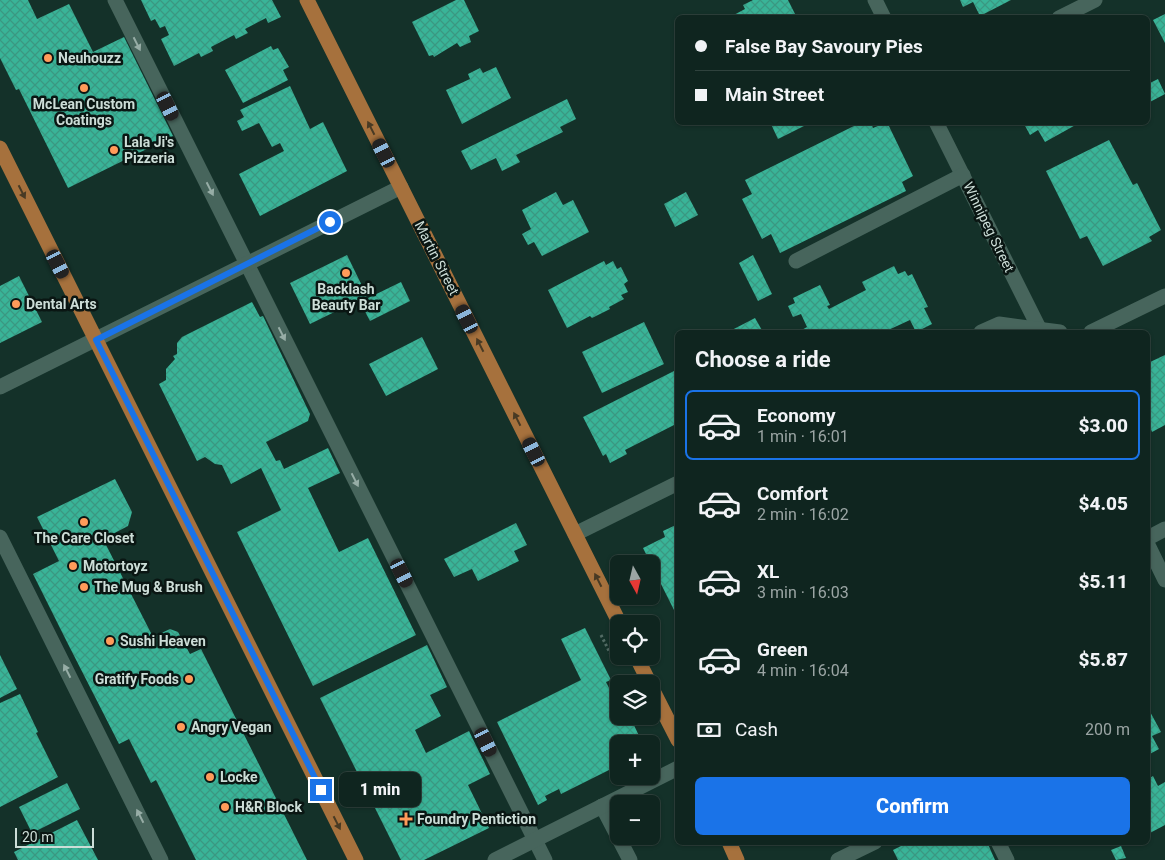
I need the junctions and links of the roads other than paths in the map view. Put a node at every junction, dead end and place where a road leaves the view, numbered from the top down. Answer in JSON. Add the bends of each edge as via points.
{"nodes":[{"id":1,"x":115,"y":0,"type":"edge"},
{"id":2,"x":307,"y":0,"type":"edge"},
{"id":3,"x":875,"y":0,"type":"edge"},
{"id":4,"x":1095,"y":0,"type":"edge"},
{"id":5,"x":882,"y":15,"type":"edge"},
{"id":6,"x":1065,"y":15,"type":"edge"},
{"id":7,"x":938,"y":125,"type":"edge"},
{"id":8,"x":0,"y":148,"type":"edge"},
{"id":9,"x":963,"y":175,"type":"junction"},
{"id":10,"x":401,"y":187,"type":"junction"},
{"id":11,"x":796,"y":260,"type":"dead end"},
{"id":12,"x":247,"y":264,"type":"junction"},
{"id":13,"x":1165,"y":296,"type":"edge"},
{"id":14,"x":986,"y":330,"type":"edge"},
{"id":15,"x":1034,"y":330,"type":"edge"},
{"id":16,"x":1040,"y":330,"type":"edge"},
{"id":17,"x":1095,"y":330,"type":"edge"},
{"id":18,"x":96,"y":340,"type":"junction"},
{"id":19,"x":0,"y":387,"type":"edge"},
{"id":20,"x":675,"y":484,"type":"edge"},
{"id":21,"x":1165,"y":529,"type":"edge"},
{"id":22,"x":575,"y":534,"type":"junction"},
{"id":23,"x":0,"y":537,"type":"edge"},
{"id":24,"x":1150,"y":537,"type":"edge"},
{"id":25,"x":1150,"y":549,"type":"edge"},
{"id":26,"x":1165,"y":580,"type":"edge"},
{"id":27,"x":616,"y":615,"type":"edge"},
{"id":28,"x":660,"y":705,"type":"edge"},
{"id":29,"x":675,"y":734,"type":"edge"},
{"id":30,"x":675,"y":770,"type":"edge"},
{"id":31,"x":602,"y":806,"type":"junction"},
{"id":32,"x":535,"y":840,"type":"junction"},
{"id":33,"x":730,"y":845,"type":"edge"},
{"id":34,"x":871,"y":845,"type":"edge"},
{"id":35,"x":1000,"y":845,"type":"edge"},
{"id":36,"x":854,"y":857,"type":"edge"},
{"id":37,"x":161,"y":860,"type":"edge"},
{"id":38,"x":356,"y":860,"type":"edge"},
{"id":39,"x":495,"y":860,"type":"edge"},
{"id":40,"x":545,"y":860,"type":"edge"},
{"id":41,"x":630,"y":860,"type":"edge"},
{"id":42,"x":737,"y":860,"type":"edge"},
{"id":43,"x":838,"y":860,"type":"edge"},
{"id":44,"x":1007,"y":860,"type":"edge"}],
"edges":[{"from":1,"to":12,"type":"street","one_way":true},
{"from":10,"to":2,"type":"main road","name":"Martin Street","one_way":true},
{"from":3,"to":5,"type":"street"},
{"from":4,"to":6,"type":"street"},
{"from":7,"to":9,"type":"street","name":"Winnipeg Street"},
{"from":8,"to":18,"type":"main road","one_way":true},
{"from":9,"to":11,"type":"street"},
{"from":9,"to":16,"type":"street","name":"Winnipeg Street"},
{"from":10,"to":12,"type":"street"},
{"from":22,"to":10,"type":"main road","name":"Martin Street","one_way":true},
{"from":12,"to":18,"type":"street"},
{"from":12,"to":32,"type":"street","one_way":true},
{"from":13,"to":17,"type":"street"},
{"from":14,"to":15,"type":"street","via":[[999,324]]},
{"from":18,"to":19,"type":"street"},
{"from":18,"to":38,"type":"main road","one_way":true},
{"from":20,"to":22,"type":"street"},
{"from":21,"to":24,"type":"street"},
{"from":27,"to":22,"type":"main road","name":"Martin Street","one_way":true},
{"from":37,"to":23,"type":"street","one_way":true},
{"from":25,"to":26,"type":"street"},
{"from":28,"to":29,"type":"main road"},
{"from":30,"to":31,"type":"street"},
{"from":31,"to":32,"type":"street"},
{"from":31,"to":41,"type":"street"},
{"from":32,"to":39,"type":"street"},
{"from":32,"to":40,"type":"street"},
{"from":33,"to":42,"type":"main road"},
{"from":34,"to":36,"type":"street"},
{"from":35,"to":44,"type":"street"},
{"from":36,"to":43,"type":"street"}]}
